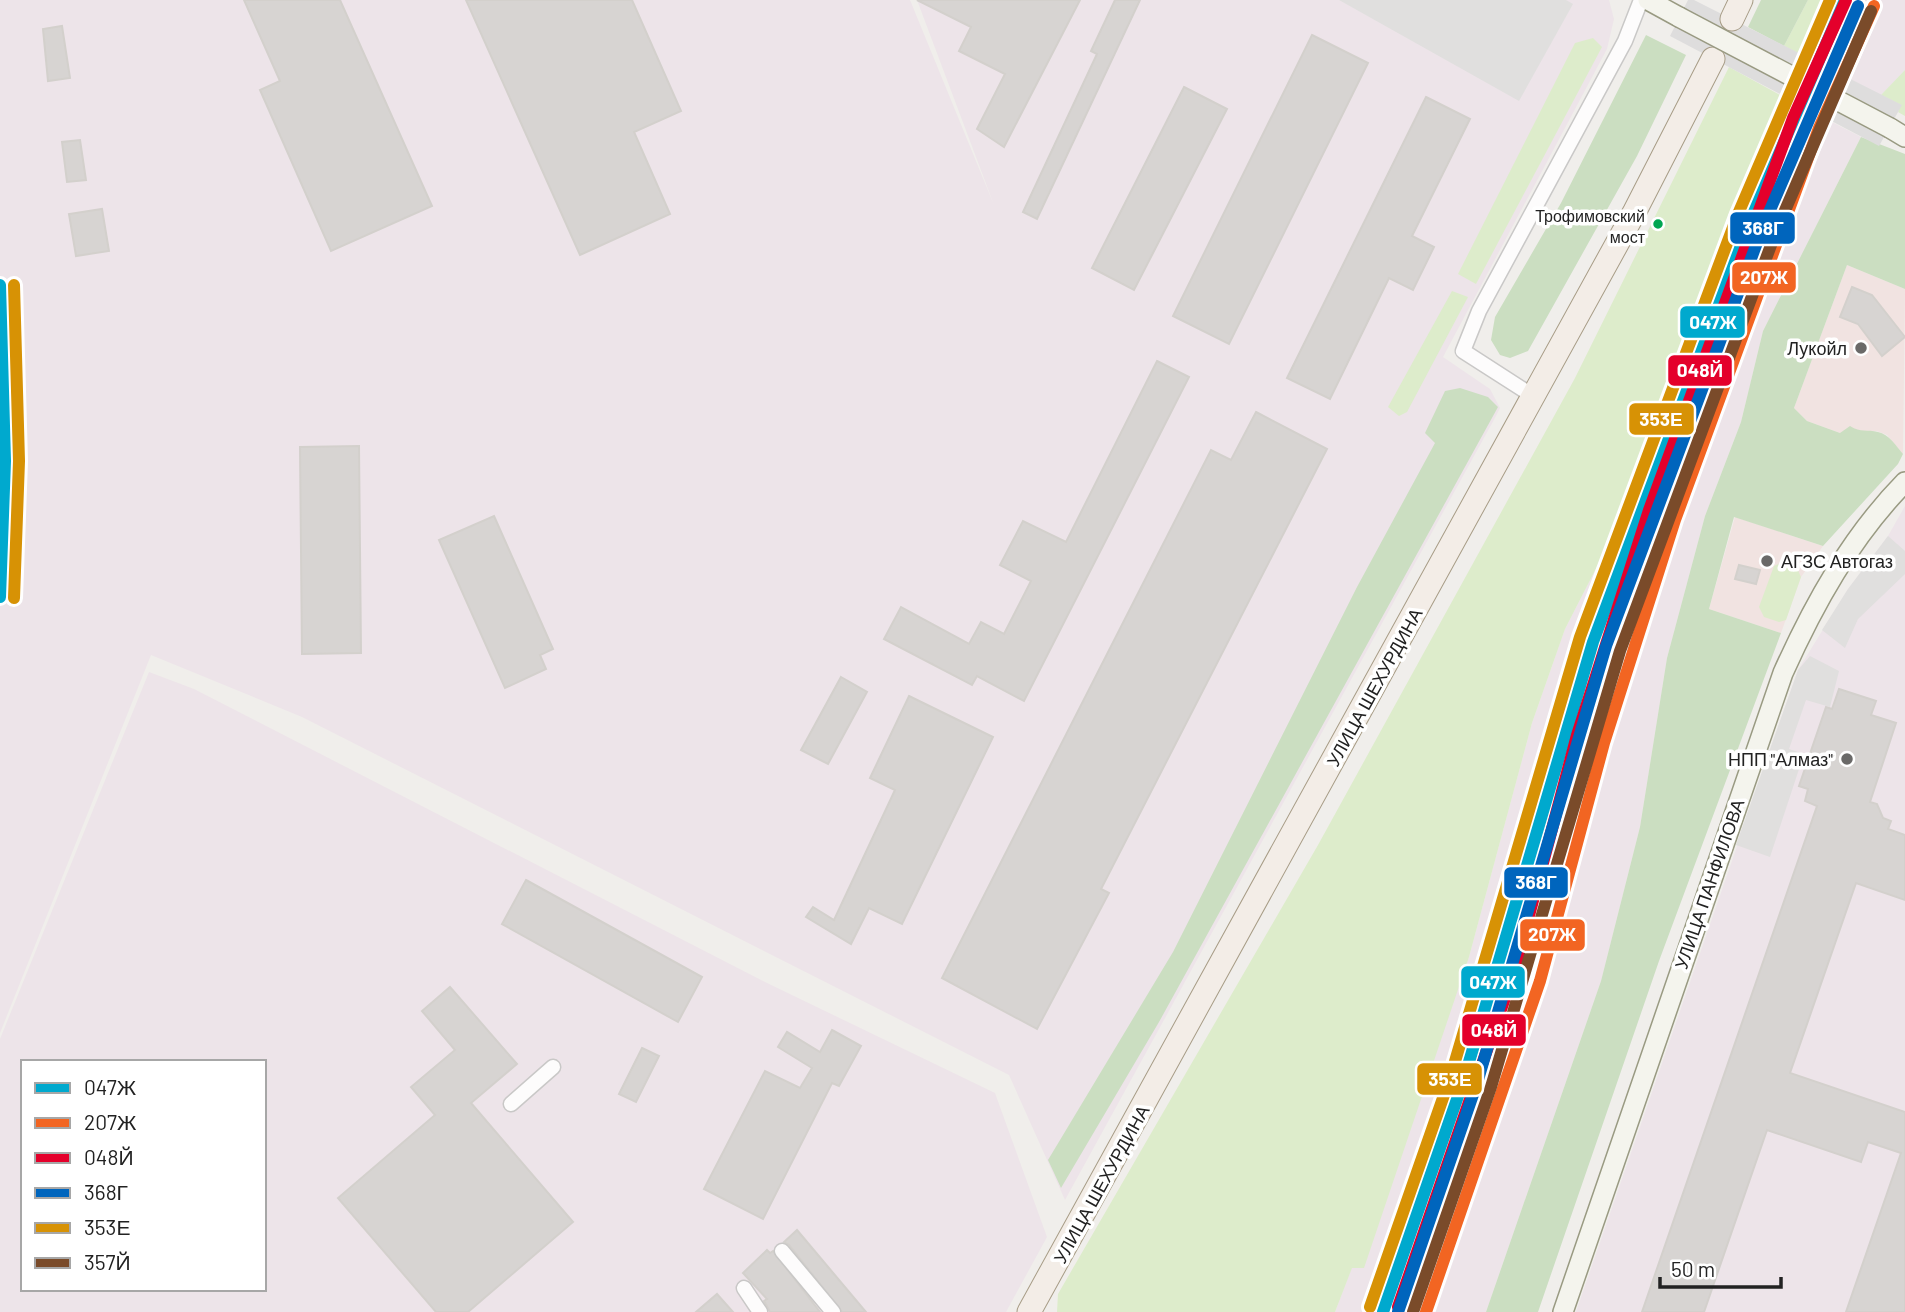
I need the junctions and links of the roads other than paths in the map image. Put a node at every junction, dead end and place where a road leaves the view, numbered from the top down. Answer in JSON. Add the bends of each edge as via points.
{"nodes":[{"id":1,"x":1641,"y":0,"type":"edge"},
{"id":2,"x":1648,"y":0,"type":"edge"},
{"id":3,"x":1713,"y":59,"type":"dead end"},
{"id":4,"x":1897,"y":133,"type":"edge"},
{"id":5,"x":1533,"y":397,"type":"junction"},
{"id":6,"x":1905,"y":482,"type":"edge"},
{"id":7,"x":553,"y":1067,"type":"dead end"},
{"id":8,"x":511,"y":1104,"type":"dead end"},
{"id":9,"x":782,"y":1251,"type":"dead end"},
{"id":10,"x":744,"y":1288,"type":"dead end"},
{"id":11,"x":1035,"y":1309,"type":"edge"},
{"id":12,"x":760,"y":1312,"type":"edge"},
{"id":13,"x":833,"y":1312,"type":"edge"},
{"id":14,"x":1563,"y":1312,"type":"edge"}],
"edges":[{"from":1,"to":5,"type":"street","via":[[1625,41],[1479,311],[1463,351]]},
{"from":2,"to":4,"type":"main road","bridge":true},
{"from":3,"to":5,"type":"main road","name":"УЛИЦА ШЕХУРДИНА"},
{"from":5,"to":11,"type":"main road","name":"УЛИЦА ШЕХУРДИНА"},
{"from":6,"to":14,"type":"main road","name":"УЛИЦА ПАНФИЛОВА","via":[[1879,508],[1836,570],[1783,673]]},
{"from":7,"to":8,"type":"street"},
{"from":9,"to":13,"type":"street"},
{"from":10,"to":12,"type":"street"}]}
